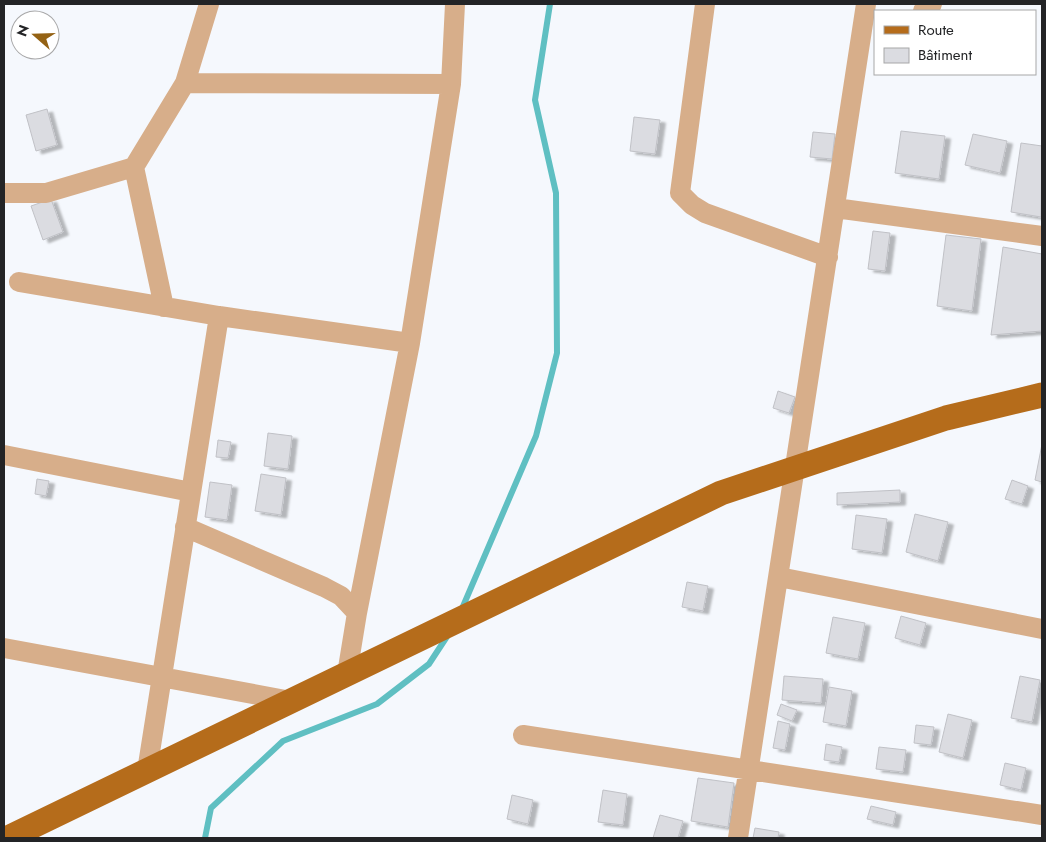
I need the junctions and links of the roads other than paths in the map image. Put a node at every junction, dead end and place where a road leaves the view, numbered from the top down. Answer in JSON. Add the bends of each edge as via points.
{"nodes":[{"id":1,"x":209,"y":4,"type":"edge"},
{"id":2,"x":455,"y":4,"type":"edge"},
{"id":3,"x":705,"y":4,"type":"edge"},
{"id":4,"x":866,"y":4,"type":"edge"},
{"id":5,"x":874,"y":53,"type":"edge"},
{"id":6,"x":857,"y":67,"type":"junction"},
{"id":7,"x":185,"y":83,"type":"junction"},
{"id":8,"x":451,"y":84,"type":"junction"},
{"id":9,"x":134,"y":167,"type":"junction"},
{"id":10,"x":4,"y":193,"type":"edge"},
{"id":11,"x":835,"y":208,"type":"junction"},
{"id":12,"x":1042,"y":236,"type":"edge"},
{"id":13,"x":828,"y":257,"type":"junction"},
{"id":14,"x":19,"y":282,"type":"dead end"},
{"id":15,"x":164,"y":306,"type":"junction"},
{"id":16,"x":219,"y":316,"type":"junction"},
{"id":17,"x":410,"y":343,"type":"junction"},
{"id":18,"x":1042,"y":396,"type":"edge"},
{"id":19,"x":4,"y":456,"type":"edge"},
{"id":20,"x":796,"y":468,"type":"junction"},
{"id":21,"x":191,"y":492,"type":"junction"},
{"id":22,"x":185,"y":527,"type":"junction"},
{"id":23,"x":779,"y":577,"type":"junction"},
{"id":24,"x":357,"y":613,"type":"junction"},
{"id":25,"x":1042,"y":629,"type":"edge"},
{"id":26,"x":4,"y":648,"type":"edge"},
{"id":27,"x":347,"y":674,"type":"junction"},
{"id":28,"x":162,"y":677,"type":"junction"},
{"id":29,"x":291,"y":701,"type":"junction"},
{"id":30,"x":523,"y":735,"type":"dead end"},
{"id":31,"x":749,"y":770,"type":"junction"},
{"id":32,"x":147,"y":771,"type":"junction"},
{"id":33,"x":1042,"y":815,"type":"edge"},
{"id":34,"x":8,"y":838,"type":"edge"},
{"id":35,"x":738,"y":838,"type":"edge"}],
"edges":[{"from":1,"to":7,"type":"street"},
{"from":2,"to":8,"type":"street"},
{"from":3,"to":13,"type":"street","via":[[680,193],[705,213]]},
{"from":4,"to":6,"type":"street"},
{"from":5,"to":6,"type":"street"},
{"from":6,"to":11,"type":"street"},
{"from":7,"to":8,"type":"street"},
{"from":7,"to":9,"type":"street"},
{"from":8,"to":17,"type":"street"},
{"from":9,"to":10,"type":"street","via":[[46,193]]},
{"from":9,"to":15,"type":"street"},
{"from":11,"to":12,"type":"street"},
{"from":11,"to":13,"type":"street"},
{"from":13,"to":20,"type":"street"},
{"from":14,"to":15,"type":"street"},
{"from":15,"to":16,"type":"street"},
{"from":16,"to":17,"type":"street"},
{"from":16,"to":21,"type":"street"},
{"from":17,"to":24,"type":"street"},
{"from":18,"to":20,"type":"main road","via":[[946,418]]},
{"from":19,"to":21,"type":"street"},
{"from":20,"to":23,"type":"street"},
{"from":20,"to":27,"type":"main road","via":[[721,493]]},
{"from":21,"to":22,"type":"street"},
{"from":22,"to":24,"type":"street","via":[[324,586],[341,596]]},
{"from":22,"to":28,"type":"street"},
{"from":23,"to":25,"type":"street"},
{"from":23,"to":31,"type":"street"},
{"from":24,"to":27,"type":"street"},
{"from":26,"to":28,"type":"street"},
{"from":27,"to":29,"type":"main road"},
{"from":28,"to":29,"type":"street"},
{"from":28,"to":32,"type":"street"},
{"from":29,"to":32,"type":"main road"},
{"from":30,"to":31,"type":"street"},
{"from":31,"to":33,"type":"street"},
{"from":31,"to":35,"type":"street"},
{"from":32,"to":34,"type":"main road"}]}
